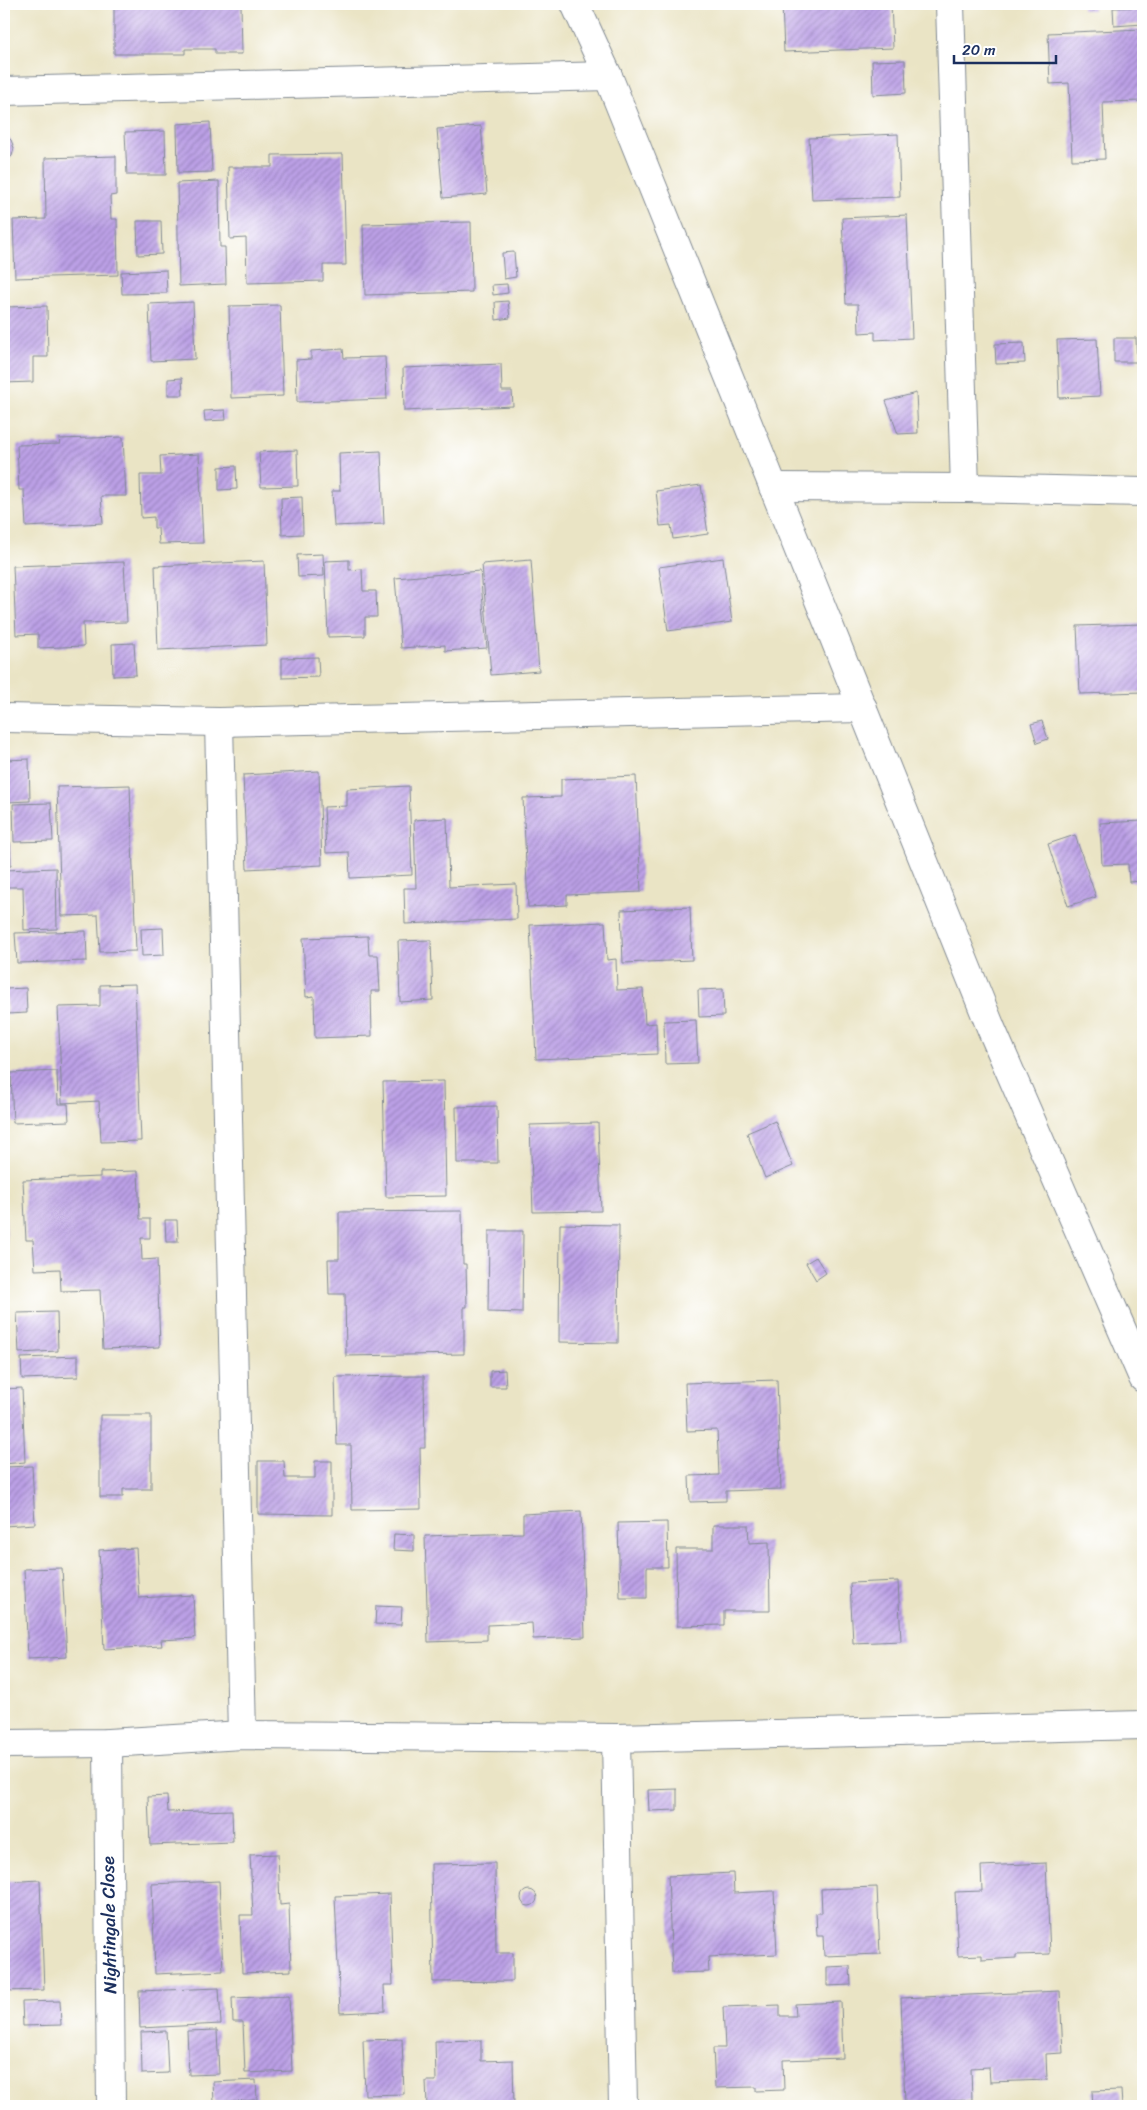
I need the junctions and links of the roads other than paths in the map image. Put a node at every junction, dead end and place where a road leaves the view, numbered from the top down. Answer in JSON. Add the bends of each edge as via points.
{"nodes":[{"id":1,"x":575,"y":4,"type":"edge"},
{"id":2,"x":950,"y":4,"type":"edge"},
{"id":3,"x":608,"y":76,"type":"junction"},
{"id":4,"x":4,"y":91,"type":"edge"},
{"id":5,"x":772,"y":487,"type":"junction"},
{"id":6,"x":965,"y":488,"type":"junction"},
{"id":7,"x":1143,"y":492,"type":"edge"},
{"id":8,"x":863,"y":708,"type":"junction"},
{"id":9,"x":4,"y":718,"type":"edge"},
{"id":10,"x":219,"y":722,"type":"junction"},
{"id":11,"x":1137,"y":1347,"type":"edge"},
{"id":12,"x":1143,"y":1378,"type":"edge"},
{"id":13,"x":1143,"y":1726,"type":"edge"},
{"id":14,"x":242,"y":1735,"type":"junction"},
{"id":15,"x":616,"y":1738,"type":"junction"},
{"id":16,"x":108,"y":1743,"type":"junction"},
{"id":17,"x":4,"y":1744,"type":"edge"},
{"id":18,"x":111,"y":2106,"type":"edge"},
{"id":19,"x":624,"y":2106,"type":"edge"}],
"edges":[{"from":1,"to":3,"type":"street"},
{"from":2,"to":6,"type":"street"},
{"from":3,"to":4,"type":"street"},
{"from":3,"to":5,"type":"street"},
{"from":5,"to":6,"type":"street"},
{"from":5,"to":8,"type":"street"},
{"from":6,"to":7,"type":"street"},
{"from":8,"to":10,"type":"street"},
{"from":8,"to":11,"type":"street","via":[[991,1028]]},
{"from":9,"to":10,"type":"street"},
{"from":10,"to":14,"type":"street"},
{"from":11,"to":12,"type":"street"},
{"from":13,"to":15,"type":"street"},
{"from":14,"to":15,"type":"street"},
{"from":14,"to":16,"type":"street"},
{"from":15,"to":19,"type":"street"},
{"from":16,"to":17,"type":"street"},
{"from":16,"to":18,"type":"street","name":"Nightingale Close"}]}
